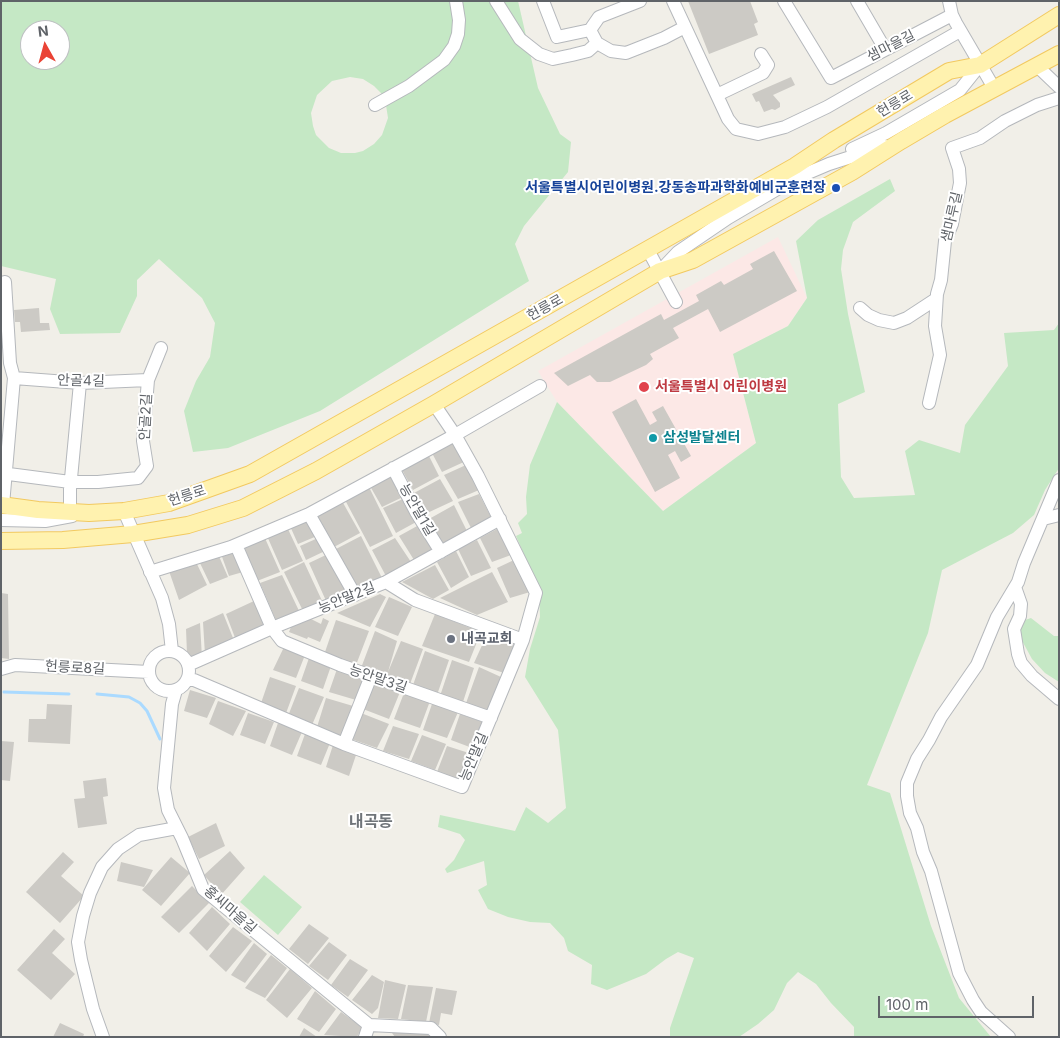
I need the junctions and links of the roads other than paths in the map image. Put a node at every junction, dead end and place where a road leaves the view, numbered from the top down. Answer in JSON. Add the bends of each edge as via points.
{"nodes":[{"id":1,"x":456,"y":1,"type":"edge"},
{"id":2,"x":496,"y":1,"type":"edge"},
{"id":3,"x":542,"y":1,"type":"edge"},
{"id":4,"x":640,"y":1,"type":"edge"},
{"id":5,"x":673,"y":1,"type":"edge"},
{"id":6,"x":784,"y":1,"type":"edge"},
{"id":7,"x":857,"y":1,"type":"edge"},
{"id":8,"x":949,"y":1,"type":"edge"},
{"id":9,"x":952,"y":15,"type":"junction"},
{"id":10,"x":1059,"y":15,"type":"edge"},
{"id":11,"x":685,"y":27,"type":"junction"},
{"id":12,"x":590,"y":30,"type":"junction"},
{"id":13,"x":960,"y":31,"type":"junction"},
{"id":14,"x":597,"y":43,"type":"junction"},
{"id":15,"x":885,"y":49,"type":"junction"},
{"id":16,"x":761,"y":54,"type":"dead end"},
{"id":17,"x":1059,"y":54,"type":"edge"},
{"id":18,"x":980,"y":65,"type":"junction"},
{"id":19,"x":1037,"y":66,"type":"junction"},
{"id":20,"x":1059,"y":87,"type":"edge"},
{"id":21,"x":994,"y":88,"type":"junction"},
{"id":22,"x":717,"y":95,"type":"junction"},
{"id":23,"x":1059,"y":98,"type":"edge"},
{"id":24,"x":376,"y":104,"type":"dead end"},
{"id":25,"x":648,"y":250,"type":"junction"},
{"id":26,"x":660,"y":271,"type":"junction"},
{"id":27,"x":5,"y":282,"type":"dead end"},
{"id":28,"x":936,"y":299,"type":"junction"},
{"id":29,"x":676,"y":302,"type":"dead end"},
{"id":30,"x":860,"y":308,"type":"dead end"},
{"id":31,"x":161,"y":348,"type":"dead end"},
{"id":32,"x":14,"y":378,"type":"junction"},
{"id":33,"x":148,"y":380,"type":"junction"},
{"id":34,"x":80,"y":383,"type":"junction"},
{"id":35,"x":540,"y":386,"type":"dead end"},
{"id":36,"x":930,"y":403,"type":"dead end"},
{"id":37,"x":7,"y":404,"type":"edge"},
{"id":38,"x":434,"y":404,"type":"junction"},
{"id":39,"x":455,"y":435,"type":"junction"},
{"id":40,"x":393,"y":468,"type":"junction"},
{"id":41,"x":3,"y":473,"type":"edge"},
{"id":42,"x":1059,"y":480,"type":"edge"},
{"id":43,"x":70,"y":482,"type":"junction"},
{"id":44,"x":2,"y":510,"type":"edge"},
{"id":45,"x":70,"y":511,"type":"junction"},
{"id":46,"x":124,"y":511,"type":"junction"},
{"id":47,"x":89,"y":513,"type":"junction"},
{"id":48,"x":309,"y":514,"type":"junction"},
{"id":49,"x":1059,"y":515,"type":"edge"},
{"id":50,"x":500,"y":519,"type":"junction"},
{"id":51,"x":1043,"y":519,"type":"junction"},
{"id":52,"x":1,"y":532,"type":"edge"},
{"id":53,"x":133,"y":534,"type":"junction"},
{"id":54,"x":1,"y":541,"type":"edge"},
{"id":55,"x":29,"y":541,"type":"junction"},
{"id":56,"x":236,"y":545,"type":"junction"},
{"id":57,"x":441,"y":552,"type":"junction"},
{"id":58,"x":150,"y":572,"type":"junction"},
{"id":59,"x":386,"y":582,"type":"junction"},
{"id":60,"x":1015,"y":587,"type":"junction"},
{"id":61,"x":355,"y":595,"type":"junction"},
{"id":62,"x":272,"y":628,"type":"junction"},
{"id":63,"x":523,"y":640,"type":"junction"},
{"id":64,"x":172,"y":651,"type":"junction"},
{"id":65,"x":188,"y":665,"type":"junction"},
{"id":66,"x":1,"y":669,"type":"edge"},
{"id":67,"x":149,"y":672,"type":"junction"},
{"id":68,"x":371,"y":676,"type":"junction"},
{"id":69,"x":187,"y":680,"type":"junction"},
{"id":70,"x":176,"y":690,"type":"junction"},
{"id":71,"x":1059,"y":699,"type":"edge"},
{"id":72,"x":490,"y":718,"type":"junction"},
{"id":73,"x":344,"y":744,"type":"junction"},
{"id":74,"x":177,"y":828,"type":"junction"},
{"id":75,"x":367,"y":1031,"type":"edge"},
{"id":76,"x":103,"y":1037,"type":"edge"},
{"id":77,"x":440,"y":1037,"type":"edge"},
{"id":78,"x":1009,"y":1037,"type":"edge"}],
"edges":[{"from":1,"to":24,"type":"street","via":[[458,34],[444,60],[409,86]]},
{"from":2,"to":14,"type":"street","via":[[520,39],[539,54],[553,59],[588,50]]},
{"from":3,"to":12,"type":"street","via":[[557,37]]},
{"from":4,"to":12,"type":"street","via":[[599,17]]},
{"from":5,"to":11,"type":"street"},
{"from":6,"to":15,"type":"street","name":"샘마을길","via":[[830,78]]},
{"from":7,"to":15,"type":"street"},
{"from":8,"to":9,"type":"street"},
{"from":9,"to":13,"type":"street"},
{"from":9,"to":15,"type":"street","name":"샘마을길"},
{"from":10,"to":18,"type":"main road","name":"헌릉로"},
{"from":11,"to":14,"type":"street","via":[[626,53],[611,51]]},
{"from":11,"to":22,"type":"street"},
{"from":12,"to":14,"type":"street"},
{"from":13,"to":18,"type":"street"},
{"from":13,"to":22,"type":"street","via":[[827,106],[784,127],[758,134],[736,129]]},
{"from":16,"to":22,"type":"street","via":[[768,65],[763,73]]},
{"from":17,"to":19,"type":"main road","name":"헌릉로"},
{"from":18,"to":21,"type":"street"},
{"from":18,"to":25,"type":"main road","name":"헌릉로","via":[[949,71]]},
{"from":19,"to":20,"type":"street"},
{"from":19,"to":21,"type":"main road","name":"헌릉로"},
{"from":21,"to":26,"type":"main road","name":"헌릉로","via":[[693,260]]},
{"from":23,"to":28,"type":"street","name":"샘마루길","via":[[1038,104],[980,138],[952,148],[960,183]]},
{"from":25,"to":26,"type":"street"},
{"from":25,"to":46,"type":"main road","name":"헌릉로","via":[[250,474],[168,503]]},
{"from":26,"to":29,"type":"street"},
{"from":26,"to":38,"type":"main road","name":"헌릉로"},
{"from":27,"to":32,"type":"street","via":[[10,363]]},
{"from":28,"to":30,"type":"street","via":[[894,323],[879,320]]},
{"from":28,"to":36,"type":"street","name":"샘마루길","via":[[935,326],[940,355]]},
{"from":31,"to":33,"type":"street","name":"안골2길"},
{"from":32,"to":34,"type":"street","name":"안골4길"},
{"from":32,"to":37,"type":"street"},
{"from":33,"to":34,"type":"street","name":"안골4길"},
{"from":33,"to":43,"type":"street","name":"안골2길","via":[[143,441],[148,466],[138,478]]},
{"from":34,"to":43,"type":"street"},
{"from":35,"to":39,"type":"street"},
{"from":37,"to":41,"type":"street"},
{"from":38,"to":39,"type":"street","name":"능안말길"},
{"from":38,"to":53,"type":"main road","name":"헌릉로","via":[[244,508],[188,525]]},
{"from":39,"to":40,"type":"street","name":"능안말1길"},
{"from":39,"to":50,"type":"street","name":"능안말길"},
{"from":40,"to":48,"type":"street","name":"능안말1길"},
{"from":40,"to":57,"type":"street","name":"능안말1길"},
{"from":41,"to":43,"type":"street","name":"안골2길"},
{"from":41,"to":44,"type":"street"},
{"from":42,"to":51,"type":"street"},
{"from":43,"to":45,"type":"street"},
{"from":44,"to":45,"type":"main road","name":"헌릉로"},
{"from":44,"to":47,"type":"street","via":[[45,521]]},
{"from":45,"to":47,"type":"main road","name":"헌릉로"},
{"from":46,"to":47,"type":"main road","name":"헌릉로"},
{"from":46,"to":53,"type":"street"},
{"from":48,"to":56,"type":"street","name":"능안말1길"},
{"from":48,"to":61,"type":"street"},
{"from":49,"to":51,"type":"street"},
{"from":50,"to":57,"type":"street","name":"능안말2길"},
{"from":50,"to":63,"type":"street","name":"능안말길","via":[[536,593]]},
{"from":51,"to":60,"type":"street"},
{"from":52,"to":55,"type":"street"},
{"from":53,"to":55,"type":"main road","name":"헌릉로"},
{"from":53,"to":58,"type":"street"},
{"from":54,"to":55,"type":"main road","name":"헌릉로"},
{"from":56,"to":58,"type":"street","name":"능안말1길"},
{"from":56,"to":62,"type":"street"},
{"from":57,"to":59,"type":"street","name":"능안말2길"},
{"from":58,"to":64,"type":"street","via":[[162,598]]},
{"from":59,"to":61,"type":"street","name":"능안말2길"},
{"from":59,"to":63,"type":"street","via":[[415,600]]},
{"from":60,"to":71,"type":"street","via":[[1021,604],[1014,630],[1021,663]]},
{"from":60,"to":78,"type":"street","via":[[977,665],[941,718],[907,783],[910,812],[931,871],[960,973],[981,1012]]},
{"from":61,"to":62,"type":"street","name":"능안말2길"},
{"from":62,"to":65,"type":"street","name":"능안말2길"},
{"from":62,"to":68,"type":"street","name":"능안말3길","via":[[282,640]]},
{"from":63,"to":72,"type":"street","name":"능안말길"},
{"from":64,"to":65,"type":"street","via":[[184,657]]},
{"from":64,"to":67,"type":"street","via":[[156,656]]},
{"from":65,"to":69,"type":"street"},
{"from":66,"to":67,"type":"street","name":"헌릉로8길","via":[[15,665]]},
{"from":67,"to":70,"type":"street","via":[[158,688]]},
{"from":68,"to":72,"type":"street","name":"능안말3길"},
{"from":68,"to":73,"type":"street"},
{"from":69,"to":70,"type":"street"},
{"from":69,"to":73,"type":"street","name":"능안말길","via":[[194,680]]},
{"from":70,"to":74,"type":"street","name":"홍씨마을길","via":[[164,788],[168,810]]},
{"from":72,"to":73,"type":"street","name":"능안말길","via":[[462,788]]},
{"from":74,"to":75,"type":"street","name":"홍씨마을길","via":[[203,889]]},
{"from":74,"to":76,"type":"street","via":[[139,835],[118,849],[102,867],[90,893],[78,942]]},
{"from":75,"to":77,"type":"street","name":"홍씨마을길","via":[[430,1028]]}]}
